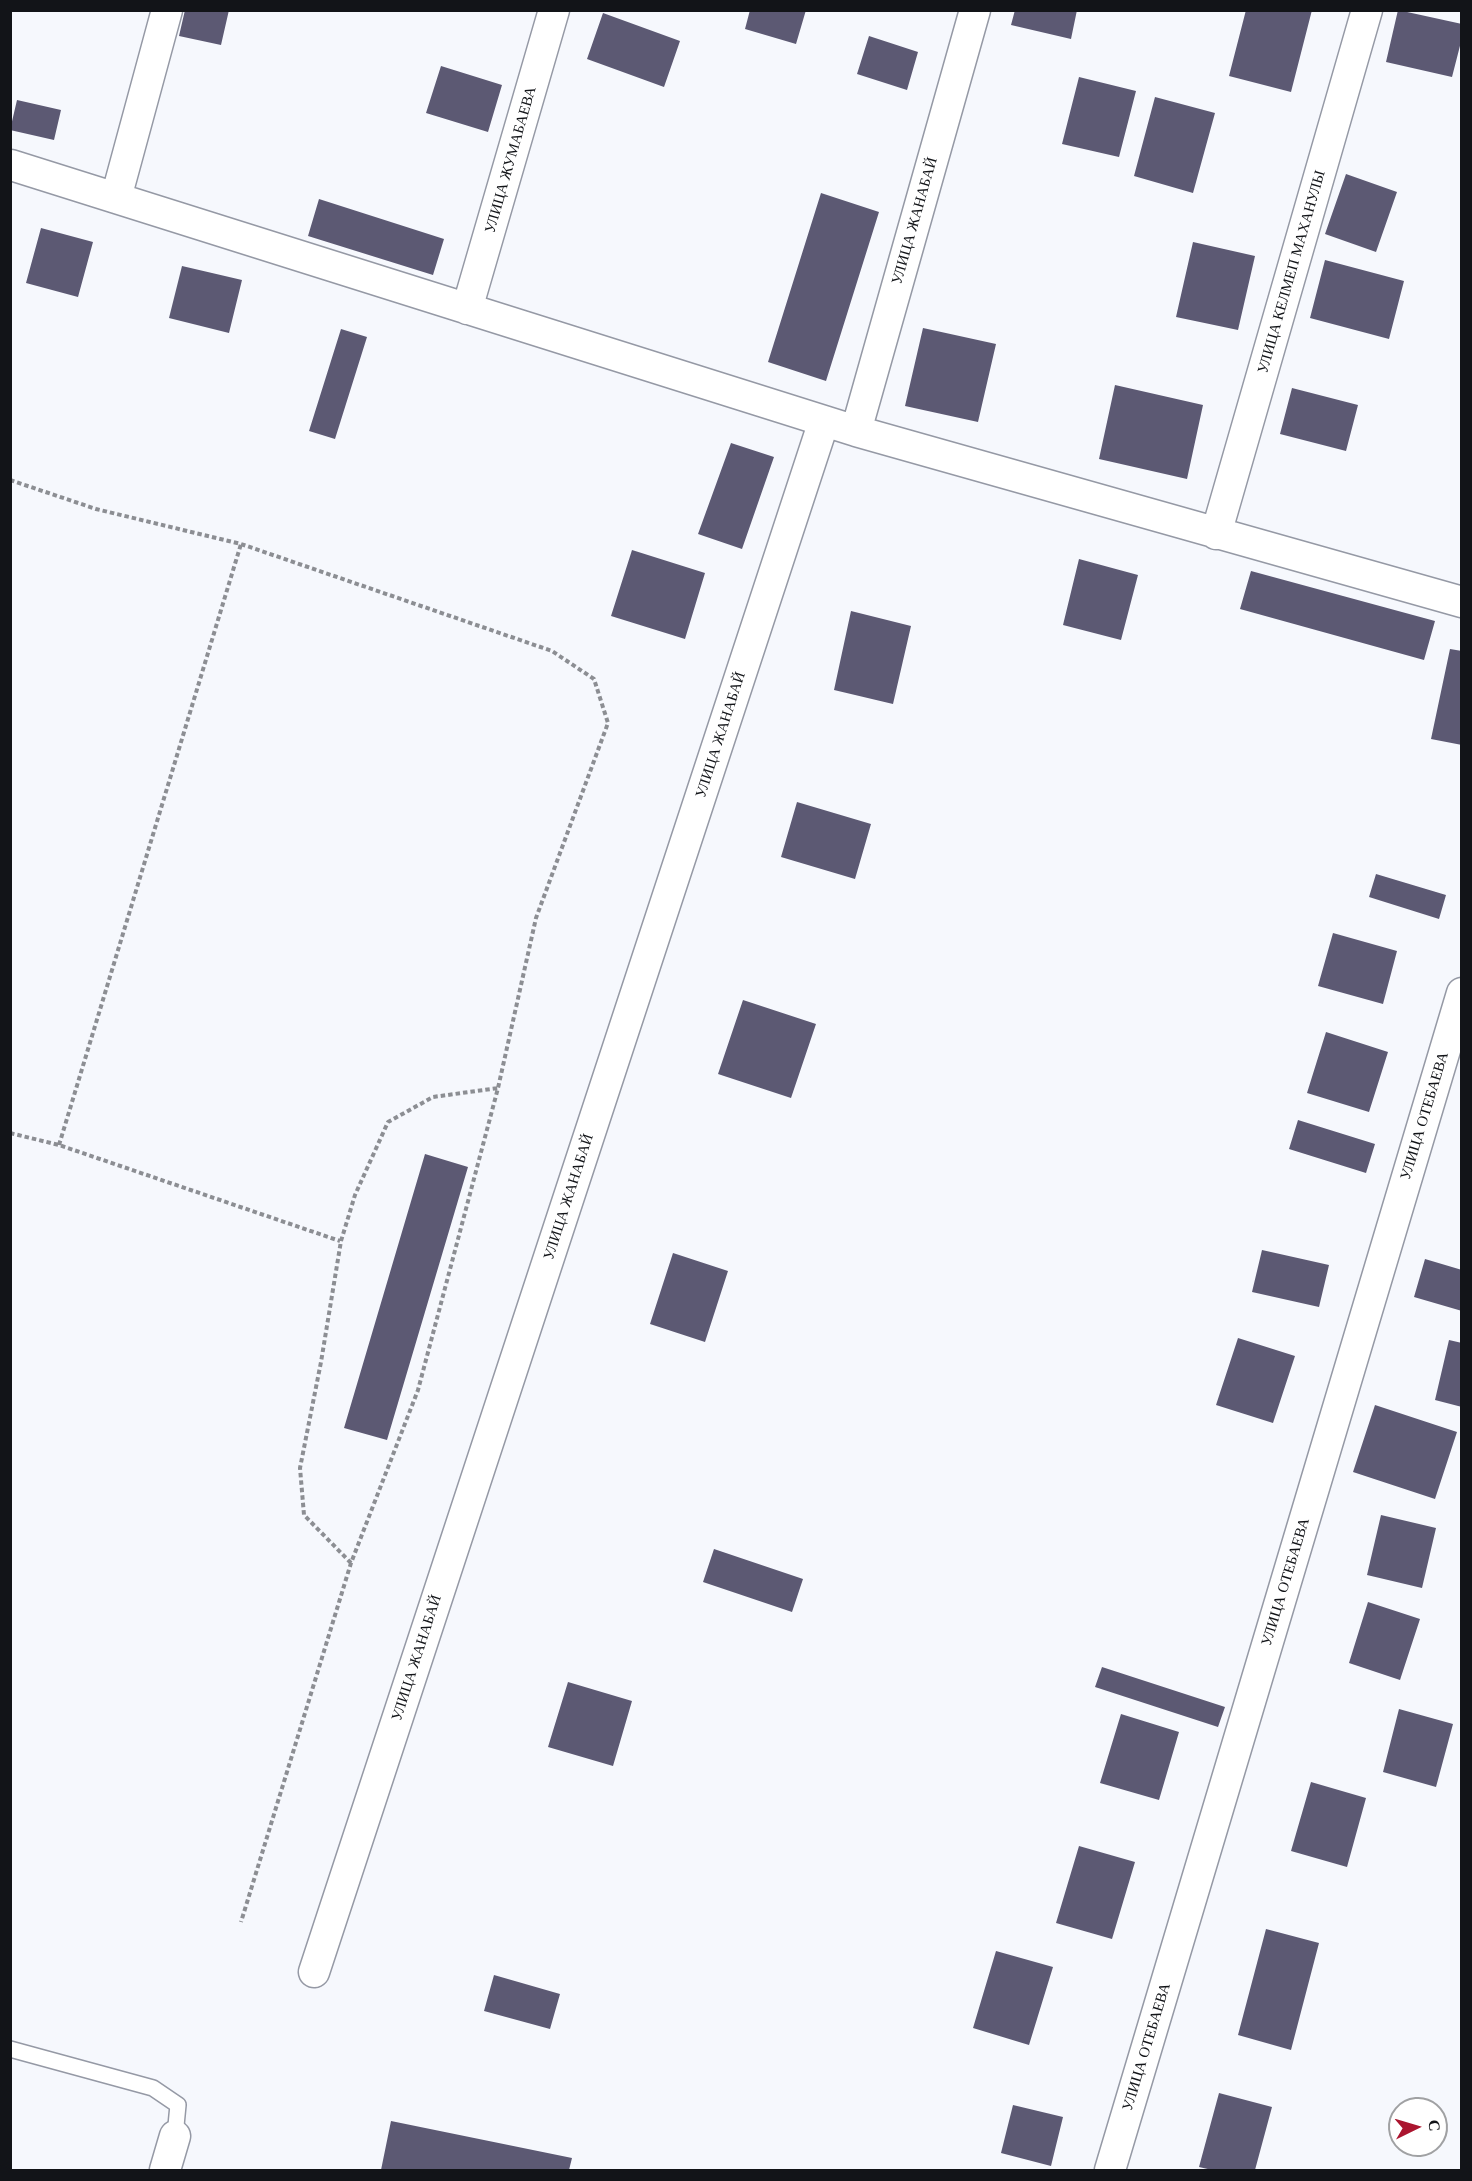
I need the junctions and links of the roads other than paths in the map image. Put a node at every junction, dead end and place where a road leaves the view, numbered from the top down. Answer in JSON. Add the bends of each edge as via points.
{"nodes":[{"id":1,"x":167,"y":10,"type":"edge"},
{"id":2,"x":554,"y":10,"type":"edge"},
{"id":3,"x":975,"y":10,"type":"edge"},
{"id":4,"x":1367,"y":10,"type":"edge"},
{"id":5,"x":10,"y":165,"type":"edge"},
{"id":6,"x":116,"y":198,"type":"junction"},
{"id":7,"x":467,"y":309,"type":"junction"},
{"id":8,"x":824,"y":421,"type":"junction"},
{"id":9,"x":856,"y":431,"type":"junction"},
{"id":10,"x":1216,"y":534,"type":"junction"},
{"id":11,"x":1461,"y":602,"type":"edge"},
{"id":12,"x":1461,"y":993,"type":"edge"},
{"id":13,"x":314,"y":1972,"type":"dead end"},
{"id":14,"x":10,"y":2049,"type":"edge"},
{"id":15,"x":175,"y":2136,"type":"joint"},
{"id":16,"x":165,"y":2170,"type":"edge"},
{"id":17,"x":1110,"y":2170,"type":"edge"}],
"edges":[{"from":1,"to":6,"type":"street"},
{"from":2,"to":7,"type":"street","name":"УЛИЦА ЖУМАБАЕВА"},
{"from":3,"to":9,"type":"street","name":"УЛИЦА ЖАНАБАЙ"},
{"from":4,"to":10,"type":"street","name":"УЛИЦА КЕЛМЕП МАХАНУЛЫ"},
{"from":5,"to":6,"type":"street"},
{"from":6,"to":7,"type":"street"},
{"from":7,"to":8,"type":"street"},
{"from":8,"to":9,"type":"street"},
{"from":8,"to":13,"type":"street","name":"УЛИЦА ЖАНАБАЙ"},
{"from":9,"to":10,"type":"street"},
{"from":10,"to":11,"type":"street"},
{"from":12,"to":17,"type":"street","name":"УЛИЦА ОТЕБАЕВА"},
{"from":14,"to":15,"type":"lane","via":[[153,2088],[178,2106]]},
{"from":15,"to":16,"type":"street"}]}
